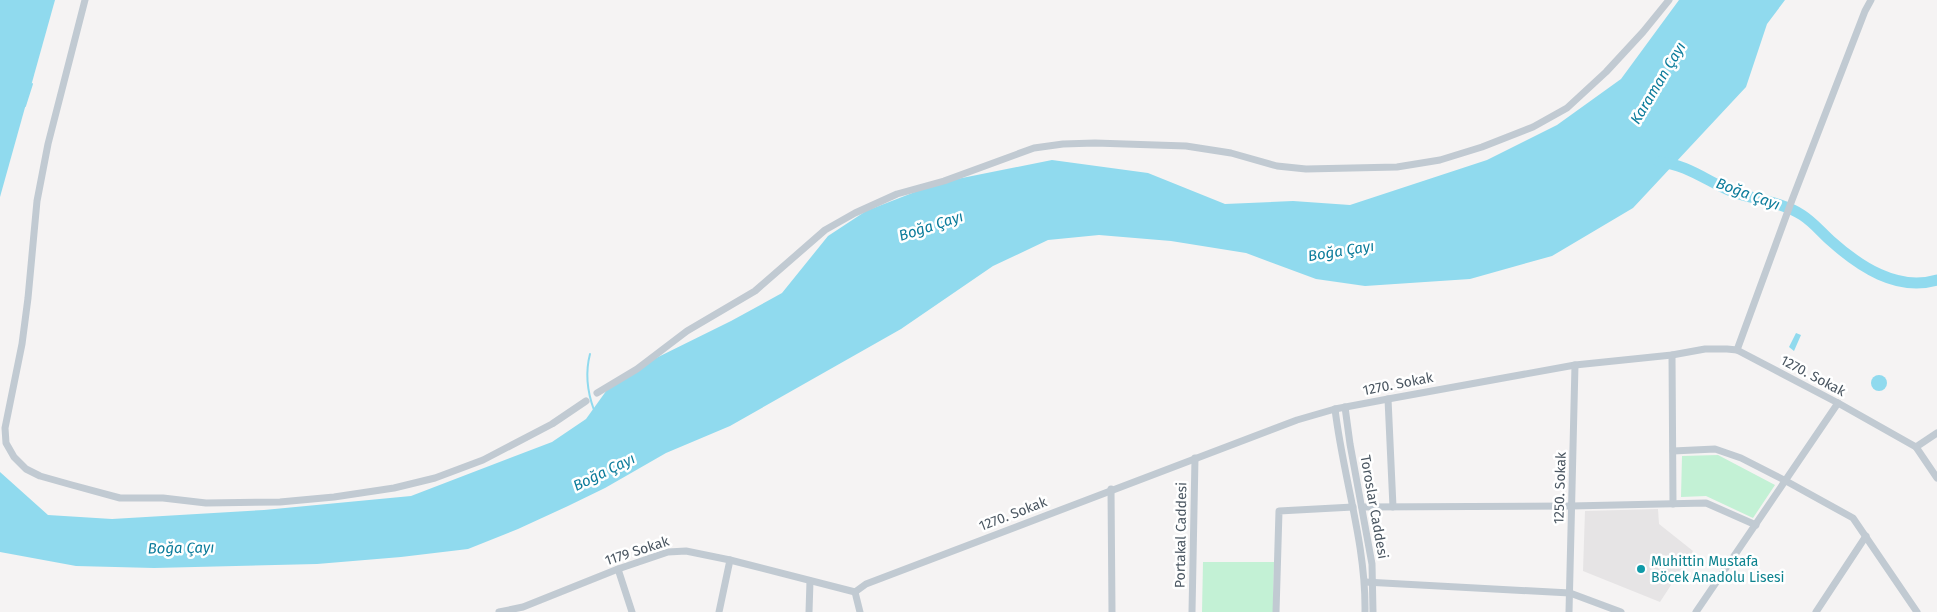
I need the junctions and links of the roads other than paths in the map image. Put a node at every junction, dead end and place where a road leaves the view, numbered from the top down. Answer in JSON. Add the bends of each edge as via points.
{"nodes":[{"id":1,"x":85,"y":0,"type":"edge"},
{"id":2,"x":1669,"y":0,"type":"edge"},
{"id":3,"x":1871,"y":0,"type":"edge"},
{"id":4,"x":1737,"y":350,"type":"junction"},
{"id":5,"x":1672,"y":355,"type":"junction"},
{"id":6,"x":1576,"y":365,"type":"junction"},
{"id":7,"x":598,"y":393,"type":"dead end"},
{"id":8,"x":1388,"y":398,"type":"junction"},
{"id":9,"x":586,"y":401,"type":"dead end"},
{"id":10,"x":1838,"y":404,"type":"junction"},
{"id":11,"x":1346,"y":407,"type":"junction"},
{"id":12,"x":1335,"y":409,"type":"junction"},
{"id":13,"x":7,"y":415,"type":"junction"},
{"id":14,"x":0,"y":421,"type":"edge"},
{"id":15,"x":1937,"y":433,"type":"edge"},
{"id":16,"x":1916,"y":447,"type":"junction"},
{"id":17,"x":1673,"y":451,"type":"junction"},
{"id":18,"x":1195,"y":458,"type":"junction"},
{"id":19,"x":1937,"y":478,"type":"edge"},
{"id":20,"x":1786,"y":481,"type":"junction"},
{"id":21,"x":1112,"y":489,"type":"junction"},
{"id":22,"x":1674,"y":504,"type":"junction"},
{"id":23,"x":1572,"y":506,"type":"junction"},
{"id":24,"x":1353,"y":507,"type":"junction"},
{"id":25,"x":1362,"y":507,"type":"junction"},
{"id":26,"x":1393,"y":507,"type":"junction"},
{"id":27,"x":1756,"y":525,"type":"junction"},
{"id":28,"x":1866,"y":536,"type":"junction"},
{"id":29,"x":730,"y":560,"type":"junction"},
{"id":30,"x":618,"y":570,"type":"junction"},
{"id":31,"x":810,"y":581,"type":"junction"},
{"id":32,"x":1365,"y":582,"type":"junction"},
{"id":33,"x":1374,"y":583,"type":"junction"},
{"id":34,"x":855,"y":592,"type":"junction"},
{"id":35,"x":1570,"y":592,"type":"junction"},
{"id":36,"x":498,"y":612,"type":"edge"},
{"id":37,"x":510,"y":612,"type":"edge"},
{"id":38,"x":632,"y":612,"type":"edge"},
{"id":39,"x":719,"y":612,"type":"edge"},
{"id":40,"x":809,"y":612,"type":"edge"},
{"id":41,"x":860,"y":612,"type":"edge"},
{"id":42,"x":1112,"y":612,"type":"edge"},
{"id":43,"x":1192,"y":612,"type":"edge"},
{"id":44,"x":1276,"y":612,"type":"edge"},
{"id":45,"x":1365,"y":612,"type":"edge"},
{"id":46,"x":1373,"y":612,"type":"edge"},
{"id":47,"x":1569,"y":612,"type":"edge"},
{"id":48,"x":1621,"y":612,"type":"edge"},
{"id":49,"x":1696,"y":612,"type":"edge"},
{"id":50,"x":1816,"y":612,"type":"edge"},
{"id":51,"x":1917,"y":612,"type":"edge"}],
"edges":[{"from":1,"to":13,"type":"street","via":[[37,200],[22,344]]},
{"from":2,"to":7,"type":"street","via":[[1606,72],[1567,108],[1533,127],[1440,160],[1397,167],[1306,169],[1277,166],[1231,153],[1186,146],[1063,144],[1034,148],[944,182],[898,194],[825,230],[755,291],[687,332]]},
{"from":3,"to":4,"type":"street","via":[[1864,11]]},
{"from":4,"to":5,"type":"street","name":"1270. Sokak","via":[[1705,349]]},
{"from":4,"to":10,"type":"street","name":"1270. Sokak"},
{"from":5,"to":6,"type":"street","name":"1270. Sokak"},
{"from":5,"to":17,"type":"street"},
{"from":6,"to":8,"type":"street","name":"1270. Sokak"},
{"from":6,"to":23,"type":"street","name":"1250. Sokak"},
{"from":8,"to":11,"type":"street","name":"1270. Sokak"},
{"from":8,"to":26,"type":"street"},
{"from":9,"to":13,"type":"street","via":[[552,424],[483,460],[435,478],[334,497],[271,502],[206,503],[120,498],[40,476],[26,469],[6,443]]},
{"from":10,"to":16,"type":"street","name":"1270. Sokak"},
{"from":10,"to":20,"type":"street"},
{"from":11,"to":12,"type":"street","name":"1270. Sokak"},
{"from":11,"to":25,"type":"street","name":"Toroslar Caddesi"},
{"from":12,"to":18,"type":"street","name":"1270. Sokak"},
{"from":12,"to":24,"type":"street","name":"Toroslar Caddesi"},
{"from":13,"to":14,"type":"street"},
{"from":15,"to":16,"type":"street"},
{"from":16,"to":19,"type":"street","name":"1270. Sokak"},
{"from":17,"to":20,"type":"street","via":[[1715,449]]},
{"from":17,"to":22,"type":"street"},
{"from":18,"to":21,"type":"street","name":"1270. Sokak"},
{"from":18,"to":43,"type":"street","name":"Portakal Caddesi"},
{"from":20,"to":27,"type":"street"},
{"from":20,"to":28,"type":"street","via":[[1853,518]]},
{"from":21,"to":34,"type":"street","name":"1270. Sokak","via":[[866,584]]},
{"from":21,"to":42,"type":"street"},
{"from":22,"to":23,"type":"street"},
{"from":22,"to":27,"type":"street","via":[[1706,503]]},
{"from":23,"to":26,"type":"street"},
{"from":23,"to":35,"type":"street","name":"1250. Sokak"},
{"from":24,"to":32,"type":"street","name":"Toroslar Caddesi"},
{"from":24,"to":44,"type":"street","via":[[1279,511]]},
{"from":25,"to":26,"type":"street"},
{"from":25,"to":33,"type":"street","name":"Toroslar Caddesi"},
{"from":27,"to":49,"type":"street"},
{"from":28,"to":50,"type":"street"},
{"from":28,"to":51,"type":"street"},
{"from":29,"to":30,"type":"street","name":"1179 Sokak","via":[[686,550],[668,552]]},
{"from":29,"to":31,"type":"street","name":"1179 Sokak"},
{"from":29,"to":39,"type":"street"},
{"from":30,"to":37,"type":"street","name":"1179 Sokak"},
{"from":30,"to":38,"type":"street"},
{"from":31,"to":34,"type":"street","name":"1179 Sokak"},
{"from":31,"to":40,"type":"street"},
{"from":32,"to":33,"type":"street"},
{"from":32,"to":45,"type":"street","name":"Toroslar Caddesi"},
{"from":33,"to":35,"type":"street"},
{"from":33,"to":46,"type":"street","name":"Toroslar Caddesi"},
{"from":34,"to":41,"type":"street"},
{"from":35,"to":47,"type":"street","name":"1250. Sokak"},
{"from":35,"to":48,"type":"street"},
{"from":36,"to":37,"type":"street","name":"1179 Sokak"}]}
